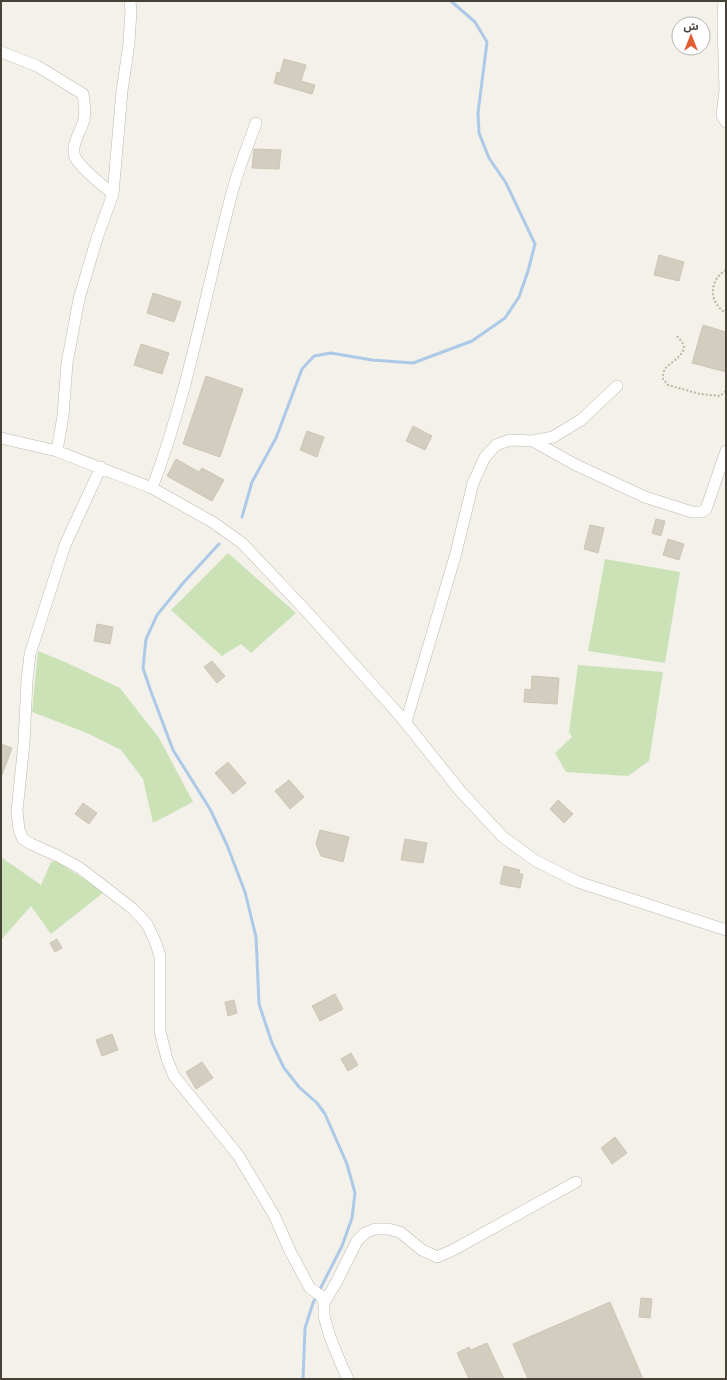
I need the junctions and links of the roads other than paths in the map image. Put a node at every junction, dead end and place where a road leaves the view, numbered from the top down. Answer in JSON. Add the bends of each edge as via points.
{"nodes":[{"id":1,"x":130,"y":1,"type":"edge"},
{"id":2,"x":724,"y":1,"type":"edge"},
{"id":3,"x":1,"y":52,"type":"edge"},
{"id":4,"x":726,"y":122,"type":"edge"},
{"id":5,"x":256,"y":123,"type":"dead end"},
{"id":6,"x":112,"y":194,"type":"junction"},
{"id":7,"x":617,"y":386,"type":"dead end"},
{"id":8,"x":1,"y":438,"type":"edge"},
{"id":9,"x":533,"y":441,"type":"junction"},
{"id":10,"x":58,"y":451,"type":"junction"},
{"id":11,"x":726,"y":451,"type":"edge"},
{"id":12,"x":101,"y":468,"type":"junction"},
{"id":13,"x":152,"y":488,"type":"junction"},
{"id":14,"x":406,"y":722,"type":"junction"},
{"id":15,"x":726,"y":930,"type":"edge"},
{"id":16,"x":576,"y":1182,"type":"dead end"},
{"id":17,"x":323,"y":1300,"type":"junction"},
{"id":18,"x":348,"y":1379,"type":"edge"}],
"edges":[{"from":1,"to":6,"type":"street","via":[[129,43]]},
{"from":2,"to":4,"type":"street","via":[[726,90],[722,116]]},
{"from":3,"to":6,"type":"street","via":[[37,66],[83,94],[85,117],[74,148],[76,158]]},
{"from":5,"to":13,"type":"street","via":[[233,188],[167,450]]},
{"from":6,"to":10,"type":"street","via":[[79,299],[67,363]]},
{"from":7,"to":9,"type":"street","via":[[582,420],[553,437]]},
{"from":8,"to":10,"type":"street"},
{"from":9,"to":11,"type":"street","via":[[574,464],[645,497],[692,512],[702,512],[706,509]]},
{"from":9,"to":14,"type":"street","via":[[510,440],[496,445],[485,457],[472,483],[456,553]]},
{"from":10,"to":12,"type":"street"},
{"from":12,"to":13,"type":"street"},
{"from":12,"to":17,"type":"street","via":[[65,545],[30,654],[18,811],[19,830],[23,839],[31,844],[80,868],[133,908],[147,924],[160,956],[160,1032],[174,1076],[238,1156],[274,1215],[310,1288]]},
{"from":13,"to":14,"type":"street","via":[[214,523],[242,543]]},
{"from":14,"to":15,"type":"street","via":[[460,792],[503,837],[536,861],[578,882]]},
{"from":16,"to":17,"type":"street","via":[[437,1257],[422,1250],[400,1232],[376,1229],[365,1233],[357,1241],[337,1281]]},
{"from":17,"to":18,"type":"street","via":[[326,1324]]}]}
